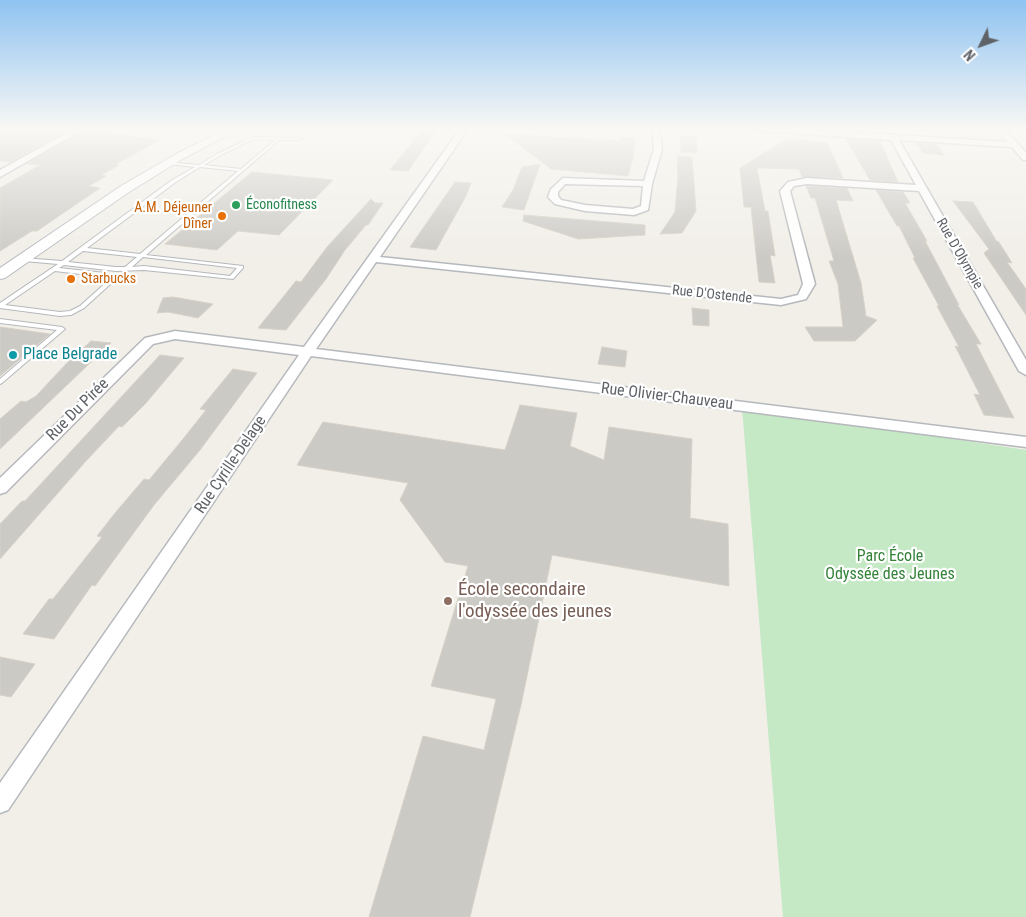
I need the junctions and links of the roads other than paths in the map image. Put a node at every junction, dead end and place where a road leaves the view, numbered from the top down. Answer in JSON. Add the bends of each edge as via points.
{"nodes":[{"id":1,"x":153,"y":172,"type":"edge"},
{"id":2,"x":189,"y":172,"type":"edge"},
{"id":3,"x":239,"y":172,"type":"edge"},
{"id":4,"x":434,"y":172,"type":"edge"},
{"id":5,"x":651,"y":172,"type":"edge"},
{"id":6,"x":912,"y":172,"type":"edge"},
{"id":7,"x":648,"y":184,"type":"junction"},
{"id":8,"x":921,"y":188,"type":"junction"},
{"id":9,"x":82,"y":249,"type":"junction"},
{"id":10,"x":140,"y":255,"type":"junction"},
{"id":11,"x":24,"y":259,"type":"junction"},
{"id":12,"x":373,"y":259,"type":"junction"},
{"id":13,"x":63,"y":263,"type":"junction"},
{"id":14,"x":127,"y":268,"type":"junction"},
{"id":15,"x":53,"y":269,"type":"junction"},
{"id":16,"x":0,"y":275,"type":"edge"},
{"id":17,"x":0,"y":306,"type":"edge"},
{"id":18,"x":0,"y":321,"type":"edge"},
{"id":19,"x":308,"y":352,"type":"junction"},
{"id":20,"x":1026,"y":371,"type":"edge"},
{"id":21,"x":0,"y":382,"type":"edge"},
{"id":22,"x":1026,"y":442,"type":"edge"},
{"id":23,"x":0,"y":488,"type":"edge"},
{"id":24,"x":0,"y":802,"type":"edge"}],
"edges":[{"from":1,"to":11,"type":"main road"},
{"from":2,"to":9,"type":"lane"},
{"from":3,"to":10,"type":"lane"},
{"from":4,"to":12,"type":"street","name":"Rue Cyrille-Delage"},
{"from":5,"to":7,"type":"street"},
{"from":6,"to":8,"type":"street","name":"Rue D'Olympie"},
{"from":7,"to":7,"type":"street","via":[[563,182],[553,196],[558,202],[585,208],[634,212],[645,208]]},
{"from":8,"to":12,"type":"street","name":"Rue D'Ostende","via":[[807,181],[791,184],[786,191],[808,284],[802,297],[781,302]]},
{"from":8,"to":20,"type":"street","name":"Rue D'Olympie"},
{"from":9,"to":10,"type":"lane"},
{"from":9,"to":13,"type":"lane"},
{"from":10,"to":14,"type":"lane"},
{"from":10,"to":14,"type":"lane","via":[[242,267],[231,278]]},
{"from":11,"to":13,"type":"lane"},
{"from":11,"to":16,"type":"main road"},
{"from":12,"to":19,"type":"street","name":"Rue Cyrille-Delage"},
{"from":13,"to":14,"type":"lane"},
{"from":13,"to":15,"type":"lane"},
{"from":15,"to":17,"type":"lane"},
{"from":15,"to":17,"type":"lane","via":[[106,275],[113,280],[71,313]]},
{"from":18,"to":21,"type":"lane","via":[[62,329]]},
{"from":19,"to":22,"type":"street","name":"Rue Olivier-Chauveau"},
{"from":19,"to":23,"type":"street","name":"Rue Du Pirée","via":[[175,335],[149,341]]},
{"from":19,"to":24,"type":"street","name":"Rue Cyrille-Delage"}]}
